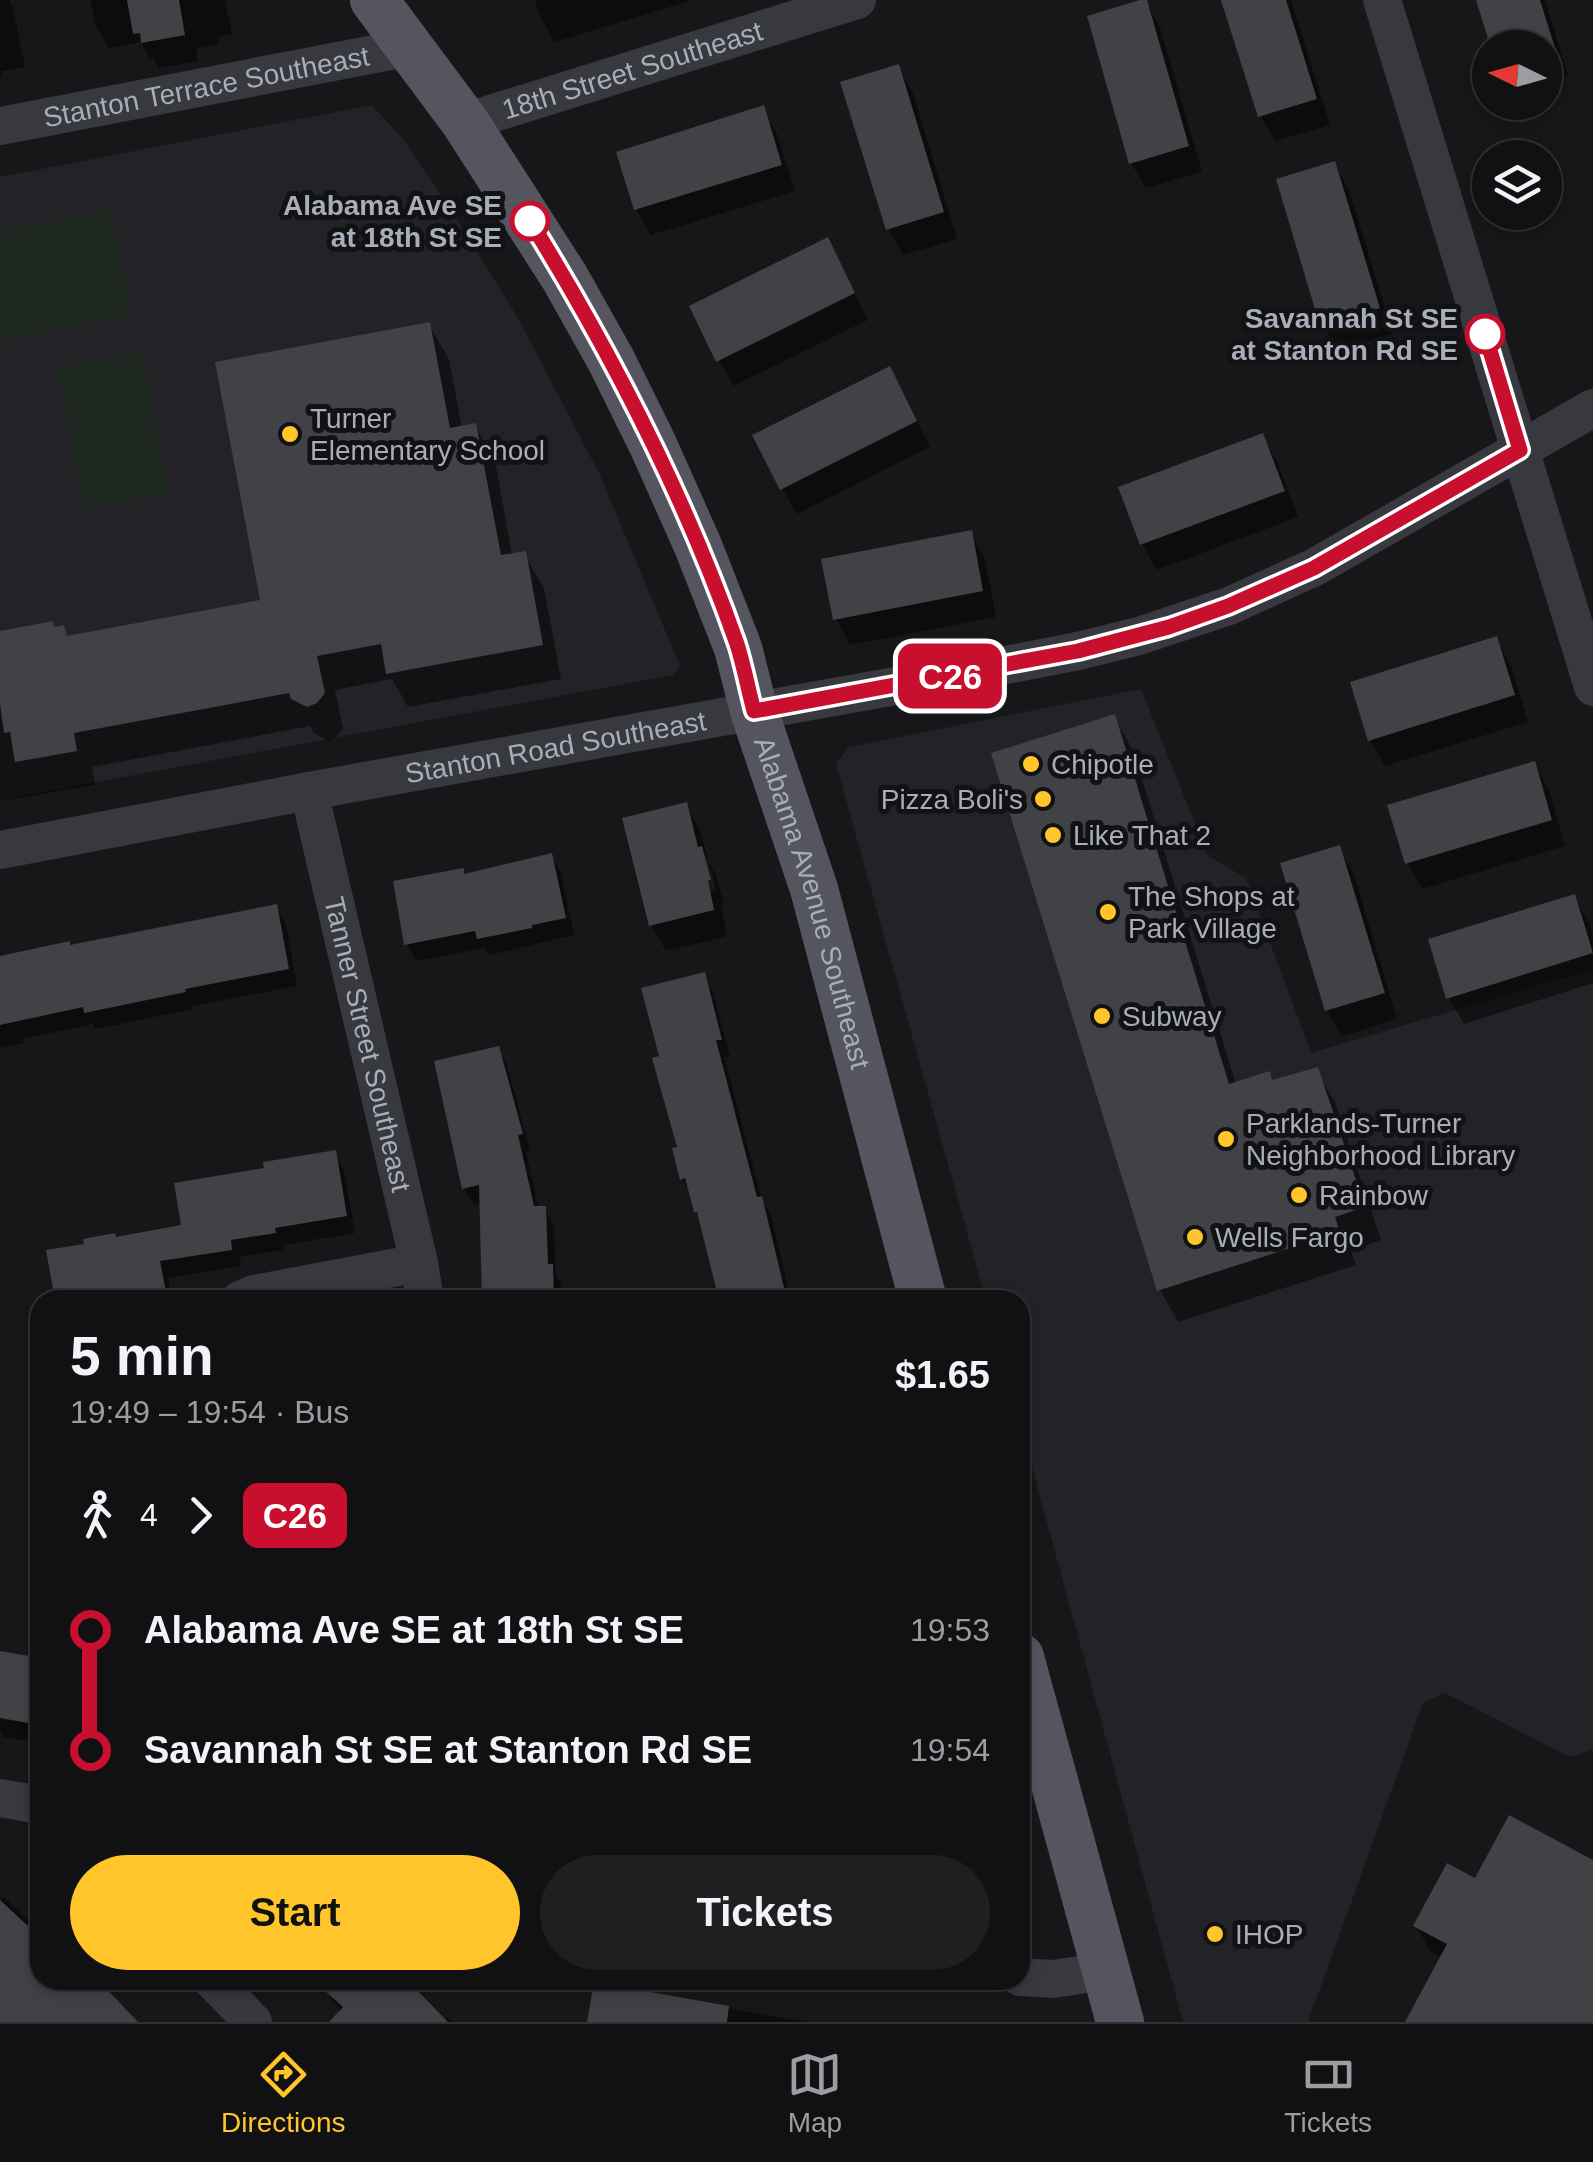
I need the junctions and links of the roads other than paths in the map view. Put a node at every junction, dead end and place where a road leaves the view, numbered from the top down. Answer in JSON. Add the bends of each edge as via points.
{"nodes":[{"id":1,"x":374,"y":0,"type":"edge"},
{"id":2,"x":858,"y":0,"type":"edge"},
{"id":3,"x":1382,"y":0,"type":"edge"},
{"id":4,"x":411,"y":47,"type":"junction"},
{"id":5,"x":465,"y":122,"type":"junction"},
{"id":6,"x":0,"y":126,"type":"edge"},
{"id":7,"x":1593,"y":408,"type":"edge"},
{"id":8,"x":1520,"y":450,"type":"junction"},
{"id":9,"x":1593,"y":687,"type":"edge"},
{"id":10,"x":754,"y":711,"type":"junction"},
{"id":11,"x":309,"y":791,"type":"junction"},
{"id":12,"x":0,"y":850,"type":"edge"},
{"id":13,"x":422,"y":1282,"type":"edge"},
{"id":14,"x":310,"y":1290,"type":"edge"},
{"id":15,"x":920,"y":1290,"type":"edge"},
{"id":16,"x":1030,"y":1694,"type":"edge"},
{"id":17,"x":0,"y":1798,"type":"edge"},
{"id":18,"x":30,"y":1803,"type":"edge"},
{"id":19,"x":1106,"y":1971,"type":"junction"},
{"id":20,"x":1030,"y":1978,"type":"edge"},
{"id":21,"x":222,"y":1990,"type":"edge"},
{"id":22,"x":253,"y":2022,"type":"edge"},
{"id":23,"x":1120,"y":2022,"type":"edge"}],
"edges":[{"from":1,"to":4,"type":"main road","name":"Alabama Avenue Southeast"},
{"from":2,"to":5,"type":"street","name":"18th Street Southeast"},
{"from":3,"to":8,"type":"street"},
{"from":4,"to":5,"type":"main road","name":"Alabama Avenue Southeast"},
{"from":4,"to":6,"type":"street","name":"Stanton Terrace Southeast"},
{"from":5,"to":10,"type":"main road","name":"Alabama Avenue Southeast","via":[[565,278],[653,445],[738,648]]},
{"from":7,"to":8,"type":"street","name":"Stanton Road Southeast"},
{"from":8,"to":9,"type":"street"},
{"from":8,"to":10,"type":"street","name":"Stanton Road Southeast","via":[[1314,568],[1169,627],[1078,651]]},
{"from":10,"to":11,"type":"street","name":"Stanton Road Southeast"},
{"from":10,"to":15,"type":"main road","name":"Alabama Avenue Southeast","via":[[814,889]]},
{"from":11,"to":12,"type":"street","name":"Stanton Road Southeast"},
{"from":11,"to":13,"type":"street","name":"Tanner Street Southeast"},
{"from":13,"to":14,"type":"street"},
{"from":16,"to":19,"type":"main road"},
{"from":17,"to":18,"type":"street"},
{"from":19,"to":20,"type":"street"},
{"from":19,"to":23,"type":"main road"},
{"from":21,"to":22,"type":"street"}]}
